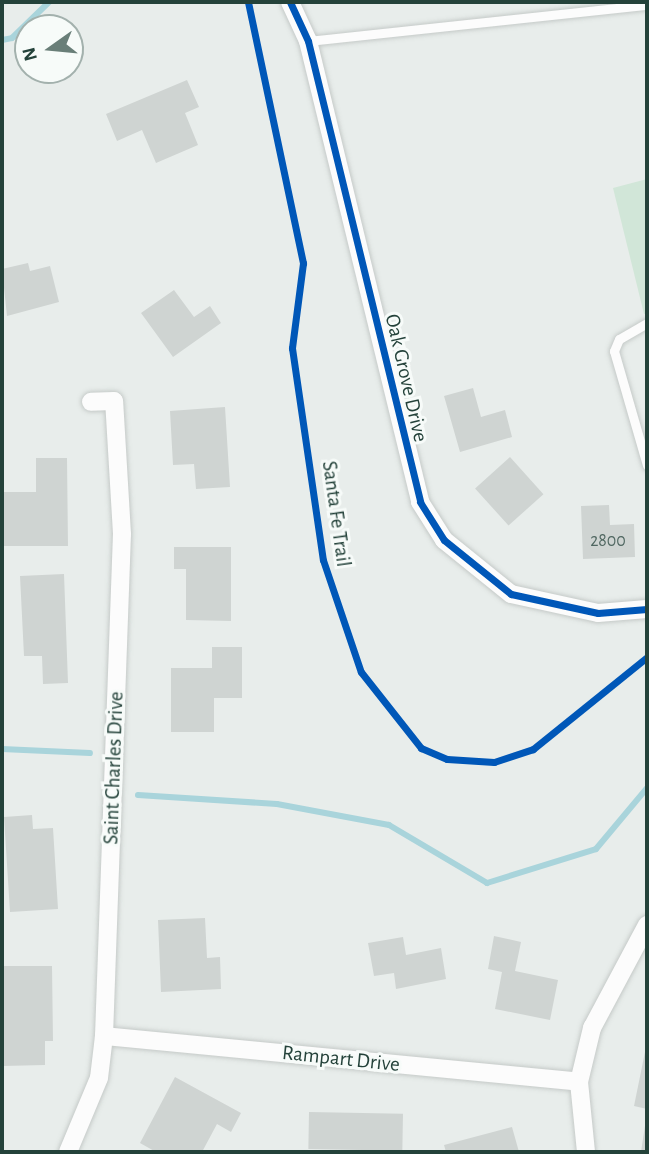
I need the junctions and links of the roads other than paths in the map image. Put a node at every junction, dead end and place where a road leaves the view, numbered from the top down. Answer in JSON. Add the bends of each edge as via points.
{"nodes":[{"id":1,"x":290,"y":2,"type":"edge"},
{"id":2,"x":647,"y":5,"type":"edge"},
{"id":3,"x":308,"y":41,"type":"junction"},
{"id":4,"x":647,"y":323,"type":"edge"},
{"id":5,"x":91,"y":402,"type":"dead end"},
{"id":6,"x":647,"y":465,"type":"edge"},
{"id":7,"x":647,"y":609,"type":"edge"},
{"id":8,"x":647,"y":925,"type":"edge"},
{"id":9,"x":104,"y":1036,"type":"junction"},
{"id":10,"x":579,"y":1082,"type":"junction"},
{"id":11,"x":68,"y":1152,"type":"edge"},
{"id":12,"x":586,"y":1152,"type":"edge"}],
"edges":[{"from":1,"to":3,"type":"street","name":"Oak Grove Drive"},
{"from":2,"to":3,"type":"lane"},
{"from":3,"to":7,"type":"street","name":"Oak Grove Drive","via":[[420,502],[444,540],[511,594],[598,613]]},
{"from":4,"to":6,"type":"lane","via":[[619,339],[614,351]]},
{"from":5,"to":9,"type":"street","name":"Saint Charles Drive","via":[[114,401],[122,534]]},
{"from":8,"to":10,"type":"street","via":[[592,1028]]},
{"from":9,"to":10,"type":"street","name":"Rampart Drive"},
{"from":9,"to":11,"type":"street","name":"Saint Charles Drive","via":[[99,1078]]},
{"from":10,"to":12,"type":"street"}]}
